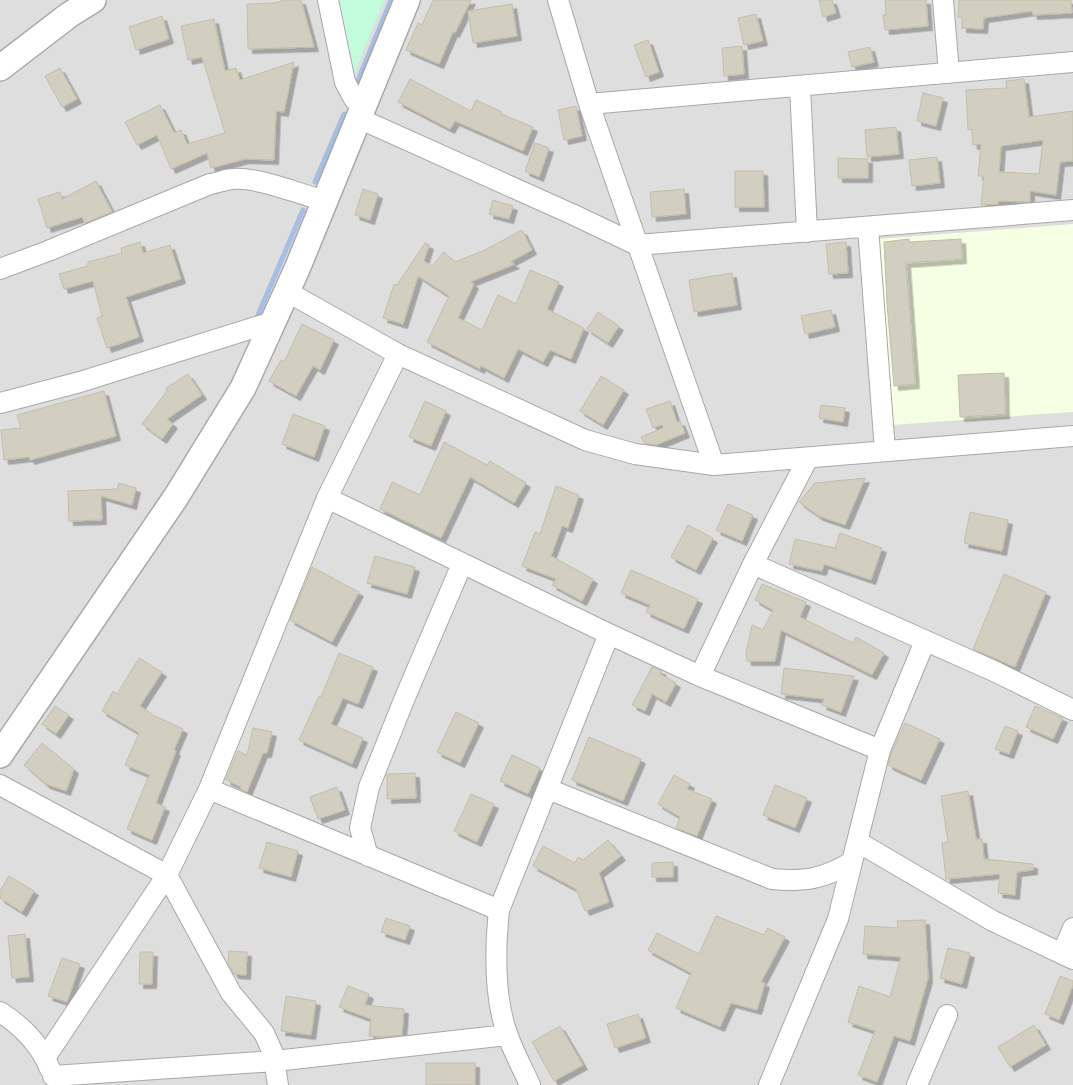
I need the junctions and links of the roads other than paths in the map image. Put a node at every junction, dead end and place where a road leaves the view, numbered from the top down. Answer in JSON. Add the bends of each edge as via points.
{"nodes":[{"id":1,"x":94,"y":0,"type":"edge"},
{"id":2,"x":328,"y":0,"type":"edge"},
{"id":3,"x":407,"y":0,"type":"edge"},
{"id":4,"x":558,"y":0,"type":"edge"},
{"id":5,"x":943,"y":0,"type":"edge"},
{"id":6,"x":1073,"y":62,"type":"edge"},
{"id":7,"x":0,"y":68,"type":"edge"},
{"id":8,"x":949,"y":73,"type":"junction"},
{"id":9,"x":800,"y":86,"type":"junction"},
{"id":10,"x":588,"y":104,"type":"junction"},
{"id":11,"x":361,"y":111,"type":"junction"},
{"id":12,"x":325,"y":201,"type":"junction"},
{"id":13,"x":1073,"y":210,"type":"edge"},
{"id":14,"x":868,"y":227,"type":"junction"},
{"id":15,"x":807,"y":232,"type":"junction"},
{"id":16,"x":637,"y":245,"type":"junction"},
{"id":17,"x":0,"y":269,"type":"edge"},
{"id":18,"x":286,"y":291,"type":"junction"},
{"id":19,"x":272,"y":322,"type":"junction"},
{"id":20,"x":398,"y":354,"type":"junction"},
{"id":21,"x":0,"y":403,"type":"edge"},
{"id":22,"x":1073,"y":436,"type":"edge"},
{"id":23,"x":885,"y":451,"type":"junction"},
{"id":24,"x":808,"y":458,"type":"junction"},
{"id":25,"x":714,"y":465,"type":"junction"},
{"id":26,"x":327,"y":498,"type":"junction"},
{"id":27,"x":462,"y":564,"type":"junction"},
{"id":28,"x":753,"y":564,"type":"junction"},
{"id":29,"x":609,"y":634,"type":"junction"},
{"id":30,"x":925,"y":641,"type":"junction"},
{"id":31,"x":700,"y":676,"type":"junction"},
{"id":32,"x":1073,"y":710,"type":"edge"},
{"id":33,"x":880,"y":750,"type":"junction"},
{"id":34,"x":0,"y":755,"type":"edge"},
{"id":35,"x":0,"y":785,"type":"edge"},
{"id":36,"x":209,"y":789,"type":"junction"},
{"id":37,"x":548,"y":789,"type":"junction"},
{"id":38,"x":858,"y":842,"type":"junction"},
{"id":39,"x":368,"y":856,"type":"junction"},
{"id":40,"x":852,"y":862,"type":"junction"},
{"id":41,"x":167,"y":875,"type":"junction"},
{"id":42,"x":499,"y":910,"type":"junction"},
{"id":43,"x":1073,"y":928,"type":"edge"},
{"id":44,"x":1067,"y":956,"type":"edge"},
{"id":45,"x":0,"y":1012,"type":"edge"},
{"id":46,"x":947,"y":1015,"type":"dead end"},
{"id":47,"x":507,"y":1035,"type":"junction"},
{"id":48,"x":45,"y":1058,"type":"junction"},
{"id":49,"x":275,"y":1061,"type":"junction"},
{"id":50,"x":53,"y":1081,"type":"edge"},
{"id":51,"x":278,"y":1085,"type":"edge"},
{"id":52,"x":530,"y":1085,"type":"edge"},
{"id":53,"x":769,"y":1085,"type":"edge"},
{"id":54,"x":917,"y":1085,"type":"edge"}],
"edges":[{"from":1,"to":7,"type":"street"},
{"from":2,"to":11,"type":"street","via":[[345,82]]},
{"from":3,"to":11,"type":"street"},
{"from":4,"to":10,"type":"street"},
{"from":5,"to":8,"type":"street"},
{"from":6,"to":8,"type":"street"},
{"from":8,"to":9,"type":"street"},
{"from":9,"to":10,"type":"street"},
{"from":9,"to":15,"type":"street"},
{"from":10,"to":16,"type":"street"},
{"from":11,"to":12,"type":"street"},
{"from":11,"to":16,"type":"street"},
{"from":12,"to":17,"type":"street","via":[[233,179],[210,184]]},
{"from":12,"to":18,"type":"street"},
{"from":13,"to":14,"type":"street"},
{"from":14,"to":15,"type":"street"},
{"from":14,"to":23,"type":"street"},
{"from":15,"to":16,"type":"street"},
{"from":16,"to":25,"type":"street"},
{"from":18,"to":19,"type":"street"},
{"from":18,"to":20,"type":"street"},
{"from":19,"to":21,"type":"street","via":[[80,382]]},
{"from":19,"to":34,"type":"street","via":[[243,388],[176,497]]},
{"from":20,"to":25,"type":"street","via":[[586,440],[635,454]]},
{"from":20,"to":26,"type":"street"},
{"from":22,"to":23,"type":"street"},
{"from":23,"to":24,"type":"street"},
{"from":24,"to":25,"type":"street"},
{"from":24,"to":28,"type":"street"},
{"from":26,"to":27,"type":"street"},
{"from":26,"to":36,"type":"street"},
{"from":27,"to":29,"type":"street"},
{"from":27,"to":39,"type":"street","via":[[369,787],[360,828]]},
{"from":28,"to":30,"type":"street"},
{"from":28,"to":31,"type":"street"},
{"from":29,"to":31,"type":"street"},
{"from":29,"to":37,"type":"street"},
{"from":30,"to":32,"type":"street"},
{"from":30,"to":33,"type":"street"},
{"from":31,"to":33,"type":"street"},
{"from":33,"to":38,"type":"street"},
{"from":35,"to":41,"type":"street"},
{"from":36,"to":39,"type":"street"},
{"from":36,"to":41,"type":"street"},
{"from":37,"to":40,"type":"street","via":[[772,879],[816,878]]},
{"from":37,"to":42,"type":"street"},
{"from":38,"to":40,"type":"street"},
{"from":38,"to":44,"type":"street","via":[[994,921]]},
{"from":39,"to":42,"type":"street"},
{"from":40,"to":53,"type":"street","via":[[838,919]]},
{"from":41,"to":48,"type":"street"},
{"from":41,"to":49,"type":"street","via":[[231,993],[264,1034]]},
{"from":42,"to":47,"type":"street","via":[[497,973]]},
{"from":43,"to":44,"type":"street"},
{"from":45,"to":48,"type":"street","via":[[29,1035]]},
{"from":46,"to":54,"type":"street"},
{"from":47,"to":49,"type":"street"},
{"from":47,"to":52,"type":"street"},
{"from":48,"to":50,"type":"street"},
{"from":49,"to":50,"type":"street"},
{"from":49,"to":51,"type":"street"}]}
